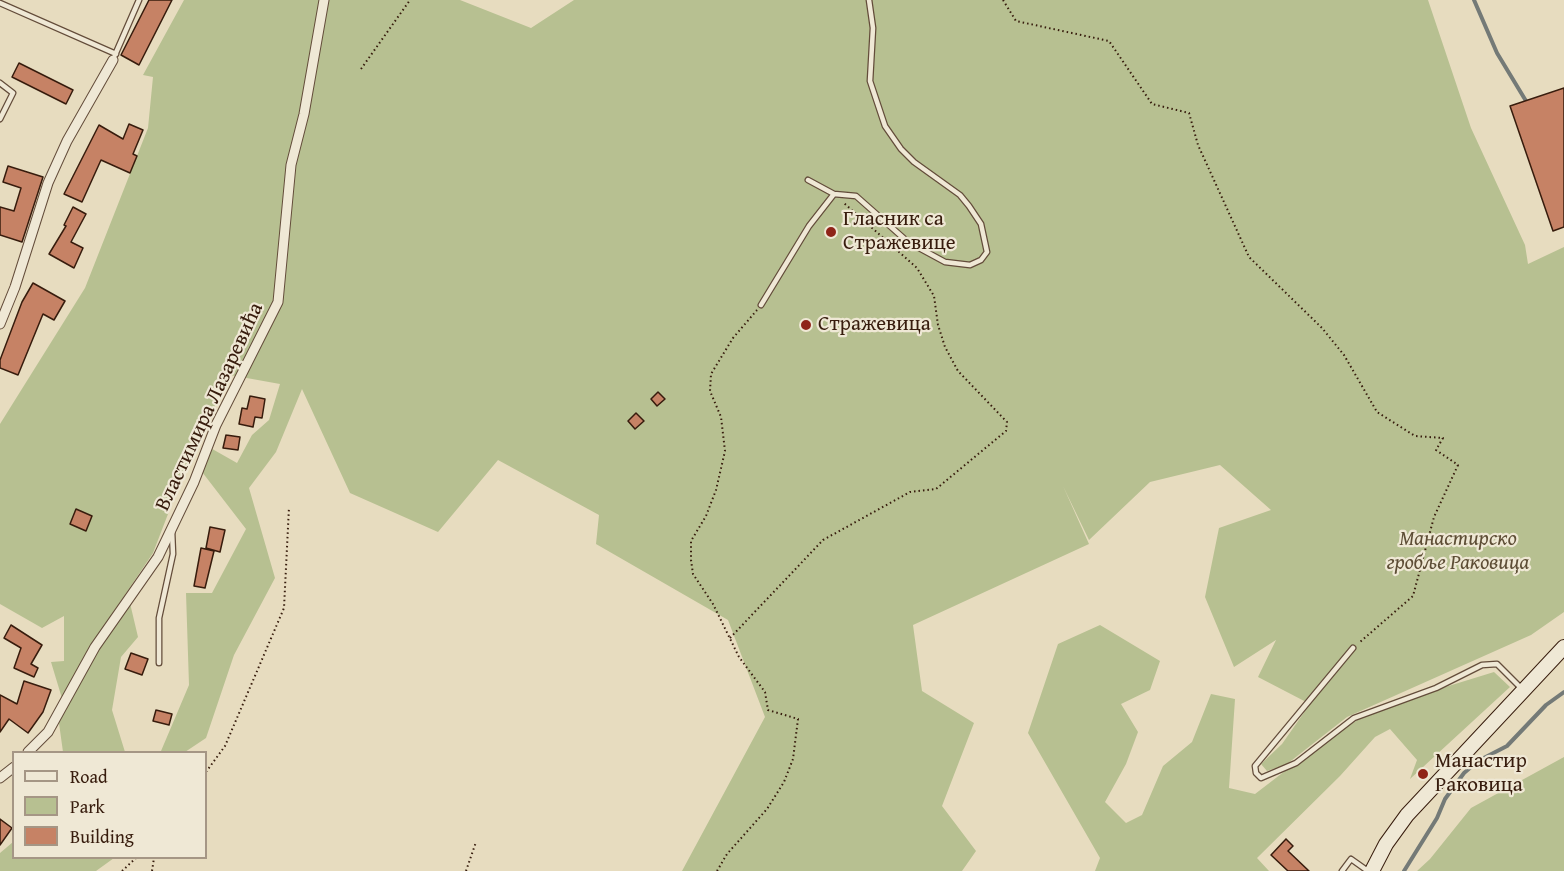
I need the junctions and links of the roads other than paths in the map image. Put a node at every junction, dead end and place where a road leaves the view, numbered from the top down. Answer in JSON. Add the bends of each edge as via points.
{"nodes":[{"id":1,"x":139,"y":0,"type":"edge"},
{"id":2,"x":324,"y":0,"type":"edge"},
{"id":3,"x":869,"y":0,"type":"edge"},
{"id":4,"x":0,"y":3,"type":"edge"},
{"id":5,"x":114,"y":57,"type":"junction"},
{"id":6,"x":0,"y":83,"type":"edge"},
{"id":7,"x":0,"y":119,"type":"edge"},
{"id":8,"x":808,"y":180,"type":"dead end"},
{"id":9,"x":834,"y":194,"type":"junction"},
{"id":10,"x":761,"y":305,"type":"road end"},
{"id":11,"x":0,"y":324,"type":"edge"},
{"id":12,"x":172,"y":531,"type":"junction"},
{"id":13,"x":1564,"y":647,"type":"edge"},
{"id":14,"x":1353,"y":648,"type":"road end"},
{"id":15,"x":159,"y":663,"type":"dead end"},
{"id":16,"x":1523,"y":690,"type":"junction"},
{"id":17,"x":30,"y":751,"type":"edge"},
{"id":18,"x":12,"y":769,"type":"edge"},
{"id":19,"x":0,"y":778,"type":"edge"},
{"id":20,"x":1342,"y":871,"type":"edge"},
{"id":21,"x":1370,"y":871,"type":"edge"}],
"edges":[{"from":1,"to":5,"type":"lane"},
{"from":2,"to":12,"type":"street","name":"Властимира Лазаревића","via":[[291,165],[278,302],[216,425]]},
{"from":3,"to":9,"type":"lane","via":[[873,28],[870,81],[885,126],[914,162],[969,206],[985,234],[987,252],[970,265],[936,259],[908,242],[856,196]]},
{"from":4,"to":5,"type":"lane"},
{"from":5,"to":11,"type":"street","via":[[48,183]]},
{"from":6,"to":7,"type":"lane","via":[[13,98]]},
{"from":8,"to":9,"type":"lane"},
{"from":9,"to":10,"type":"lane","via":[[809,226]]},
{"from":12,"to":15,"type":"lane","via":[[173,554],[159,618]]},
{"from":12,"to":17,"type":"street","name":"Властимира Лазаревића","via":[[149,573],[88,659],[52,725]]},
{"from":13,"to":16,"type":"main road"},
{"from":14,"to":16,"type":"lane","via":[[1255,766],[1261,778],[1296,763],[1354,718],[1436,688],[1482,665],[1497,664]]},
{"from":16,"to":21,"type":"main road","via":[[1407,815]]},
{"from":18,"to":19,"type":"street"},
{"from":20,"to":21,"type":"lane","via":[[1352,859]]}]}
